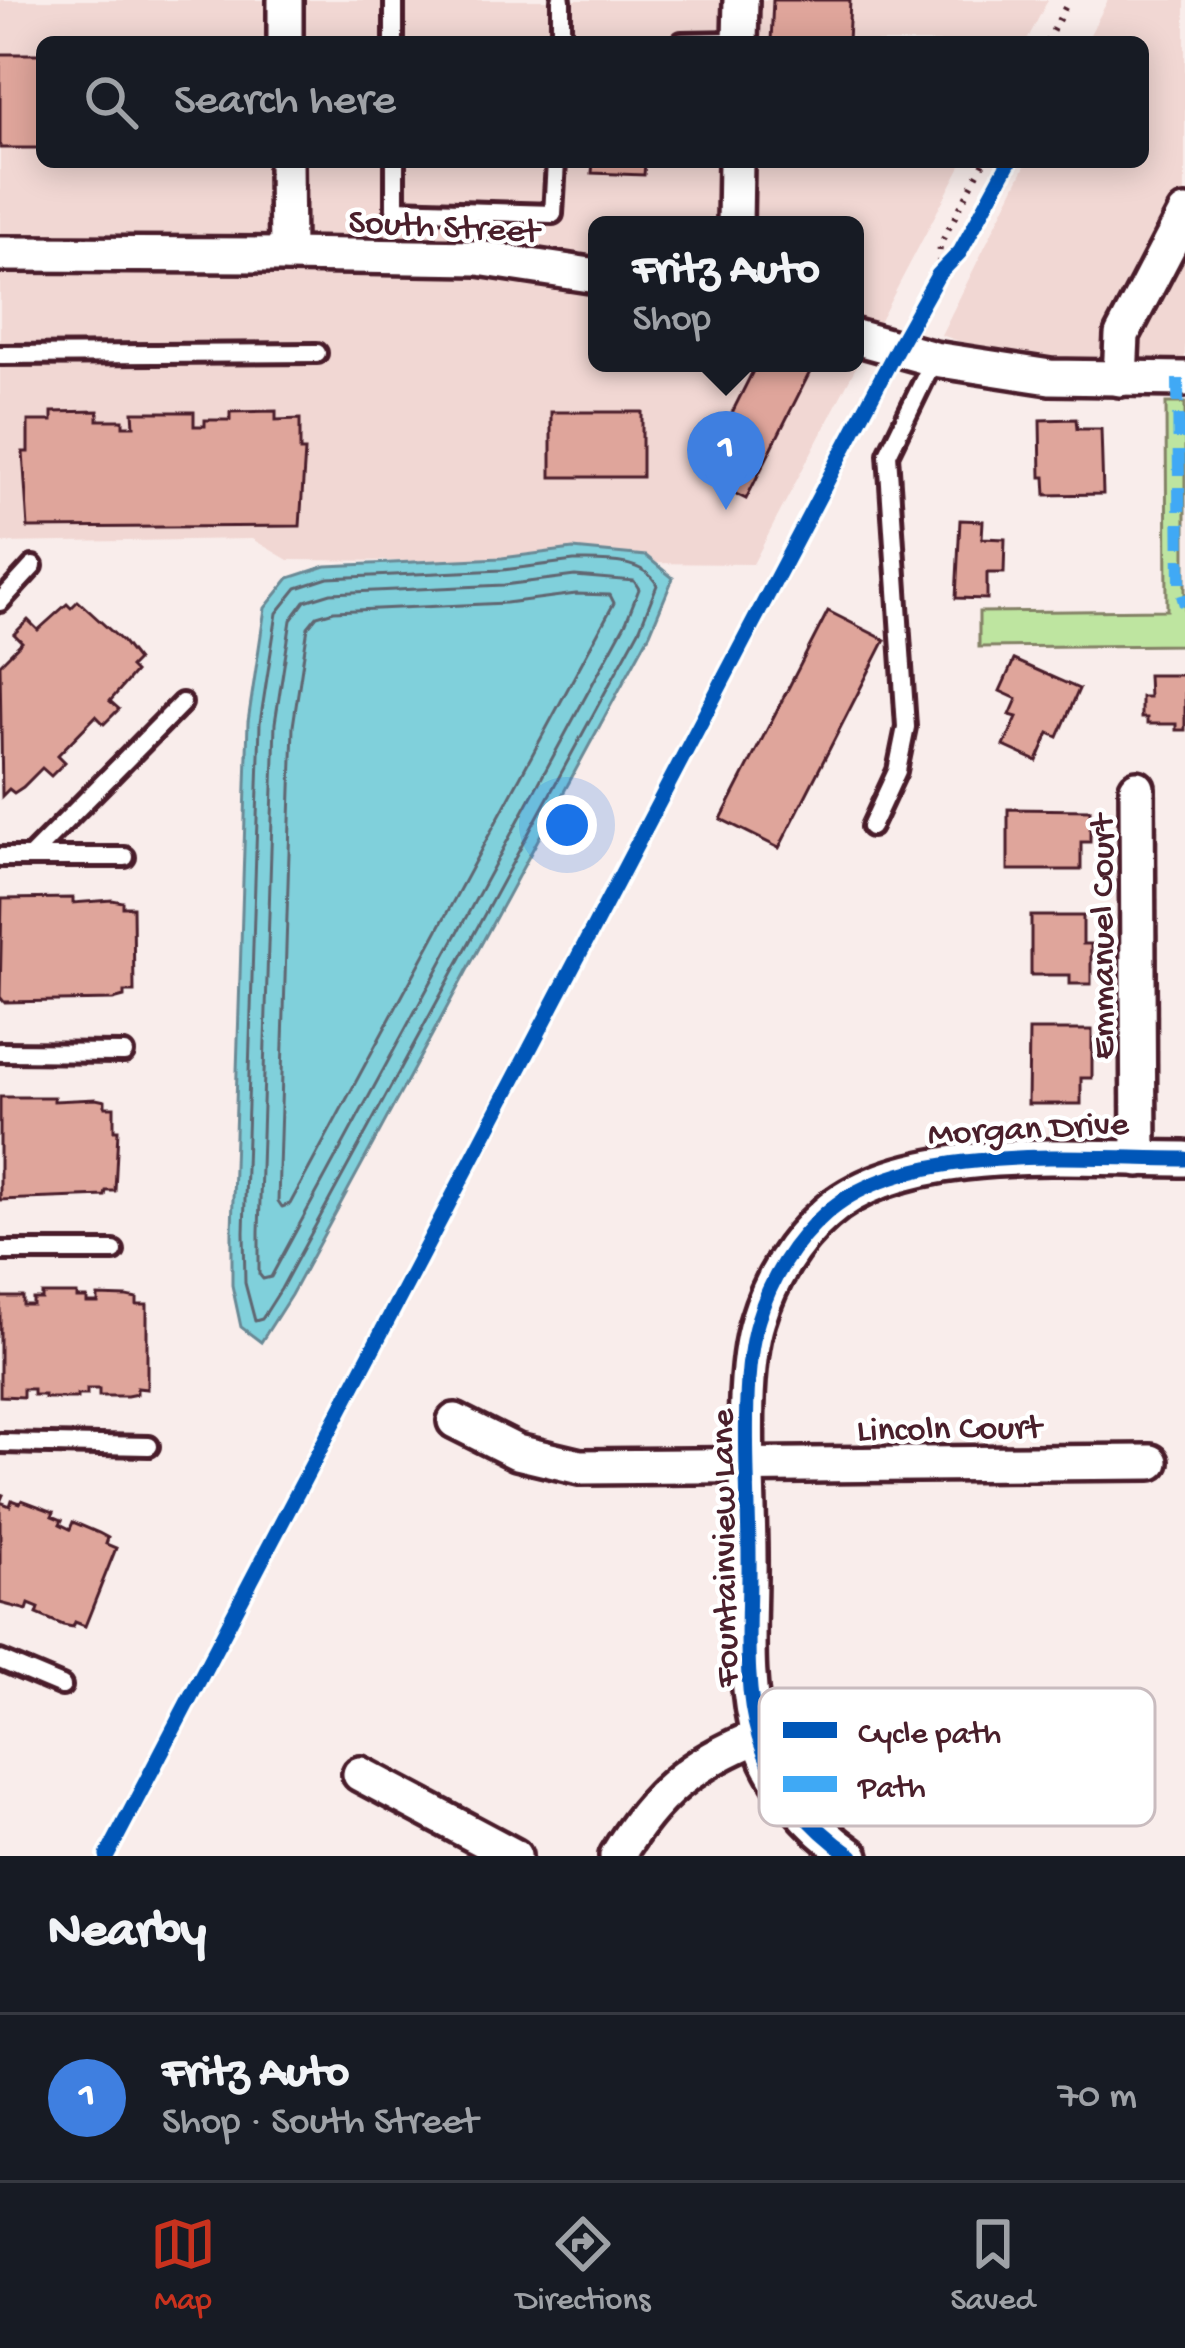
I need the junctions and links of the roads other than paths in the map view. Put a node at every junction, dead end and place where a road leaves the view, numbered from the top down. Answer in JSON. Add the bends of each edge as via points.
{"nodes":[{"id":1,"x":285,"y":0,"type":"edge"},
{"id":2,"x":394,"y":0,"type":"edge"},
{"id":3,"x":561,"y":0,"type":"edge"},
{"id":4,"x":741,"y":0,"type":"edge"},
{"id":5,"x":285,"y":36,"type":"edge"},
{"id":6,"x":394,"y":36,"type":"edge"},
{"id":7,"x":560,"y":36,"type":"edge"},
{"id":8,"x":740,"y":36,"type":"edge"},
{"id":9,"x":286,"y":168,"type":"edge"},
{"id":10,"x":395,"y":168,"type":"edge"},
{"id":11,"x":556,"y":168,"type":"edge"},
{"id":12,"x":736,"y":168,"type":"edge"},
{"id":13,"x":1185,"y":214,"type":"edge"},
{"id":14,"x":735,"y":216,"type":"edge"},
{"id":15,"x":0,"y":254,"type":"edge"},
{"id":16,"x":287,"y":255,"type":"junction"},
{"id":17,"x":588,"y":275,"type":"edge"},
{"id":18,"x":864,"y":340,"type":"edge"},
{"id":19,"x":317,"y":353,"type":"dead end"},
{"id":20,"x":0,"y":355,"type":"edge"},
{"id":21,"x":934,"y":359,"type":"junction"},
{"id":22,"x":1120,"y":379,"type":"junction"},
{"id":23,"x":1185,"y":379,"type":"edge"},
{"id":24,"x":33,"y":566,"type":"dead end"},
{"id":25,"x":0,"y":602,"type":"edge"},
{"id":26,"x":182,"y":703,"type":"dead end"},
{"id":27,"x":1137,"y":788,"type":"dead end"},
{"id":28,"x":871,"y":827,"type":"dead end"},
{"id":29,"x":0,"y":857,"type":"edge"},
{"id":30,"x":30,"y":857,"type":"junction"},
{"id":31,"x":125,"y":857,"type":"dead end"},
{"id":32,"x":0,"y":1052,"type":"edge"},
{"id":33,"x":124,"y":1054,"type":"dead end"},
{"id":34,"x":1138,"y":1159,"type":"junction"},
{"id":35,"x":1185,"y":1159,"type":"edge"},
{"id":36,"x":0,"y":1251,"type":"edge"},
{"id":37,"x":114,"y":1251,"type":"dead end"},
{"id":38,"x":775,"y":1279,"type":"joint"},
{"id":39,"x":455,"y":1421,"type":"dead end"},
{"id":40,"x":0,"y":1443,"type":"edge"},
{"id":41,"x":149,"y":1446,"type":"dead end"},
{"id":42,"x":1151,"y":1462,"type":"dead end"},
{"id":43,"x":748,"y":1466,"type":"junction"},
{"id":44,"x":0,"y":1660,"type":"edge"},
{"id":45,"x":62,"y":1685,"type":"dead end"},
{"id":46,"x":759,"y":1736,"type":"joint"},
{"id":47,"x":360,"y":1774,"type":"dead end"},
{"id":48,"x":815,"y":1826,"type":"edge"},
{"id":49,"x":514,"y":1856,"type":"edge"},
{"id":50,"x":616,"y":1856,"type":"edge"},
{"id":51,"x":852,"y":1856,"type":"edge"}],
"edges":[{"from":1,"to":5,"type":"street"},
{"from":2,"to":6,"type":"lane"},
{"from":3,"to":7,"type":"lane"},
{"from":4,"to":8,"type":"street"},
{"from":9,"to":16,"type":"street"},
{"from":10,"to":11,"type":"lane","via":[[395,208],[554,214]]},
{"from":12,"to":14,"type":"street"},
{"from":13,"to":22,"type":"street","via":[[1122,335]]},
{"from":15,"to":16,"type":"street","name":"South Street"},
{"from":16,"to":17,"type":"street","name":"South Street","via":[[478,258]]},
{"from":18,"to":21,"type":"street"},
{"from":19,"to":20,"type":"lane"},
{"from":21,"to":22,"type":"street"},
{"from":21,"to":28,"type":"lane","via":[[888,454],[905,727],[897,771]]},
{"from":22,"to":23,"type":"street"},
{"from":24,"to":25,"type":"lane"},
{"from":26,"to":30,"type":"lane"},
{"from":27,"to":34,"type":"street","name":"Emmanuel Court"},
{"from":29,"to":30,"type":"lane"},
{"from":30,"to":31,"type":"lane"},
{"from":32,"to":33,"type":"lane"},
{"from":34,"to":35,"type":"street","name":"Morgan Drive"},
{"from":34,"to":38,"type":"street","name":"Morgan Drive","via":[[927,1165],[877,1181],[827,1211]]},
{"from":36,"to":37,"type":"lane"},
{"from":38,"to":43,"type":"street","name":"Fountainview Lane","via":[[752,1354]]},
{"from":39,"to":43,"type":"street","name":"Lincoln Court","via":[[517,1452],[580,1467]]},
{"from":40,"to":41,"type":"lane"},
{"from":42,"to":43,"type":"street","name":"Lincoln Court"},
{"from":43,"to":46,"type":"street","name":"Fountainview Lane"},
{"from":44,"to":45,"type":"lane"},
{"from":46,"to":50,"type":"street","via":[[682,1777],[640,1816]]},
{"from":47,"to":49,"type":"street"},
{"from":48,"to":51,"type":"street","name":"Fountainview Lane"}]}
